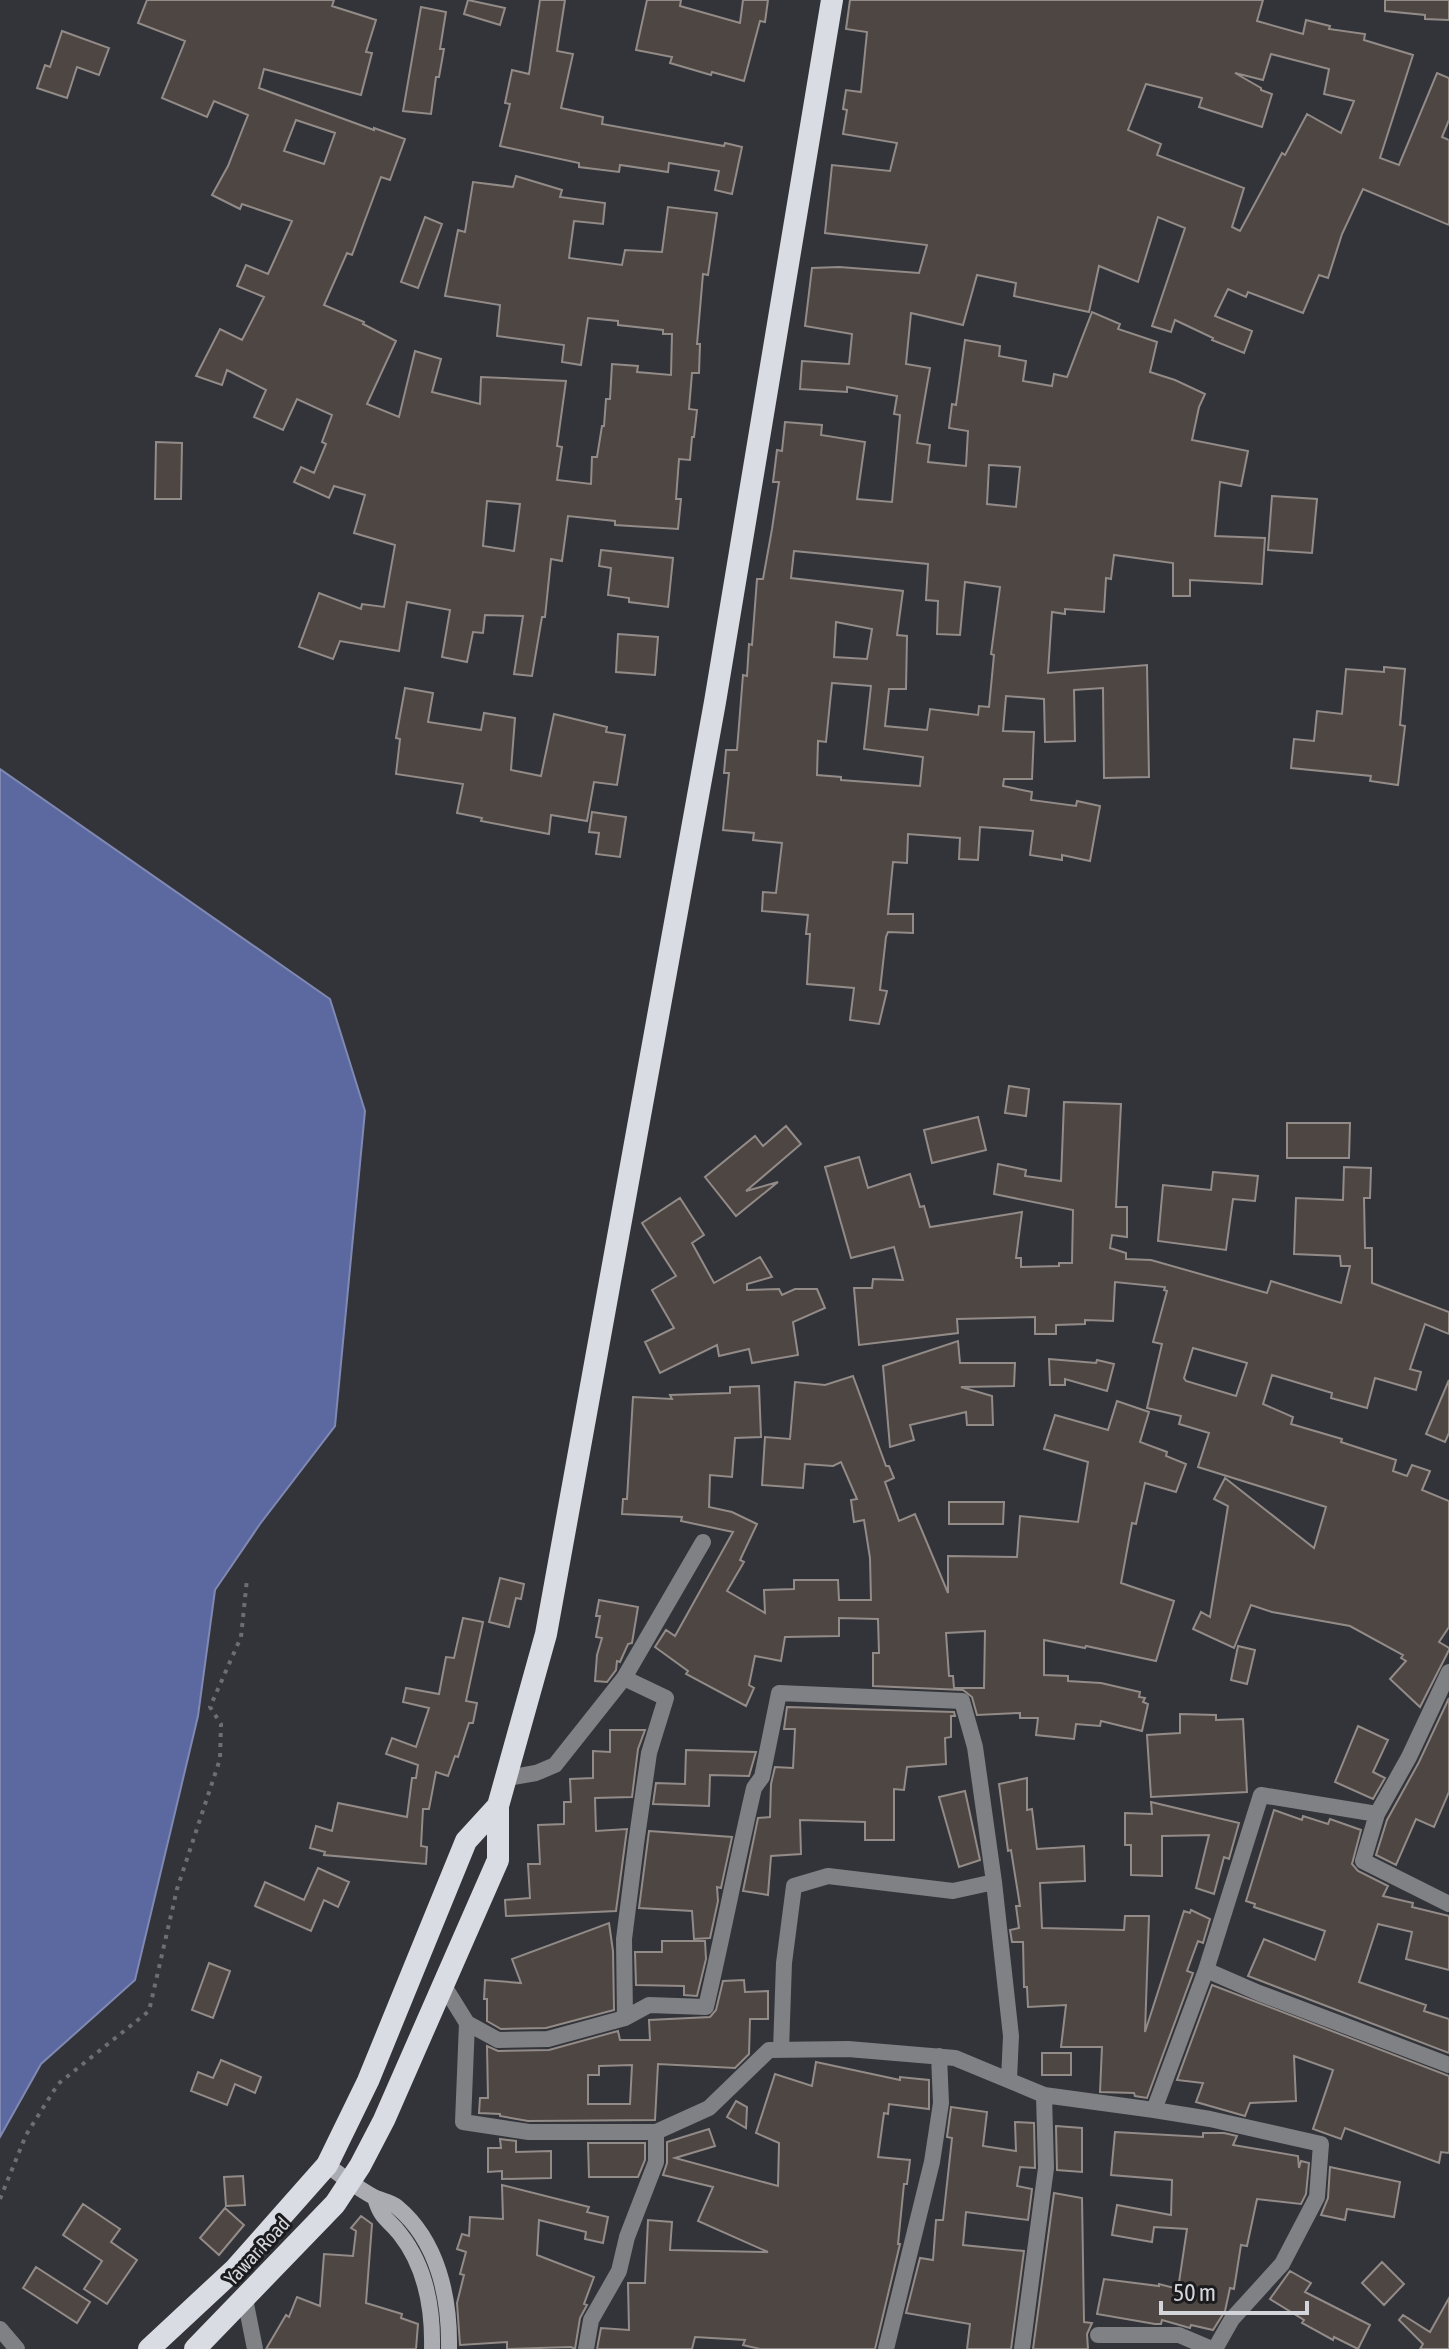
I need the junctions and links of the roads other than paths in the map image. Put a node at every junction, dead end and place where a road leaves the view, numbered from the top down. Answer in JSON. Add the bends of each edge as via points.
{"nodes":[{"id":1,"x":832,"y":0,"type":"edge"},
{"id":2,"x":703,"y":1542,"type":"dead end"},
{"id":3,"x":1449,"y":1672,"type":"edge"},
{"id":4,"x":624,"y":1678,"type":"junction"},
{"id":5,"x":507,"y":1778,"type":"junction"},
{"id":6,"x":498,"y":1806,"type":"junction"},
{"id":7,"x":1377,"y":1814,"type":"junction"},
{"id":8,"x":994,"y":1882,"type":"junction"},
{"id":9,"x":1449,"y":1904,"type":"edge"},
{"id":10,"x":1206,"y":1970,"type":"junction"},
{"id":11,"x":444,"y":1986,"type":"junction"},
{"id":12,"x":625,"y":2018,"type":"junction"},
{"id":13,"x":467,"y":2023,"type":"junction"},
{"id":14,"x":781,"y":2050,"type":"junction"},
{"id":15,"x":939,"y":2056,"type":"junction"},
{"id":16,"x":1449,"y":2065,"type":"edge"},
{"id":17,"x":1009,"y":2079,"type":"junction"},
{"id":18,"x":1044,"y":2095,"type":"junction"},
{"id":19,"x":1154,"y":2110,"type":"junction"},
{"id":20,"x":656,"y":2132,"type":"junction"},
{"id":21,"x":327,"y":2165,"type":"junction"},
{"id":22,"x":350,"y":2181,"type":"junction"},
{"id":23,"x":375,"y":2198,"type":"junction"},
{"id":24,"x":245,"y":2299,"type":"junction"},
{"id":25,"x":0,"y":2329,"type":"edge"},
{"id":26,"x":1098,"y":2335,"type":"dead end"},
{"id":27,"x":17,"y":2349,"type":"edge"},
{"id":28,"x":149,"y":2349,"type":"edge"},
{"id":29,"x":195,"y":2349,"type":"edge"},
{"id":30,"x":255,"y":2349,"type":"edge"},
{"id":31,"x":432,"y":2349,"type":"edge"},
{"id":32,"x":449,"y":2349,"type":"edge"},
{"id":33,"x":586,"y":2349,"type":"edge"},
{"id":34,"x":886,"y":2349,"type":"edge"},
{"id":35,"x":1022,"y":2349,"type":"edge"},
{"id":36,"x":1214,"y":2349,"type":"edge"}],
"edges":[{"from":1,"to":5,"type":"highway","via":[[715,702],[546,1634]]},
{"from":2,"to":4,"type":"street"},
{"from":3,"to":7,"type":"street"},
{"from":4,"to":5,"type":"street","via":[[555,1765]]},
{"from":4,"to":12,"type":"street","via":[[666,1698],[649,1753],[636,1844],[624,1939]]},
{"from":5,"to":6,"type":"highway"},
{"from":6,"to":11,"type":"highway","name":"Yawar Road","via":[[498,1860]]},
{"from":6,"to":21,"type":"highway","via":[[466,1841],[374,2068]]},
{"from":7,"to":9,"type":"street","via":[[1363,1861]]},
{"from":7,"to":10,"type":"street","via":[[1261,1795]]},
{"from":8,"to":12,"type":"street","via":[[975,1747],[962,1701],[779,1693],[706,2007],[649,2005]]},
{"from":8,"to":14,"type":"street","via":[[953,1891],[828,1876],[794,1886]]},
{"from":8,"to":17,"type":"street","via":[[1011,2036]]},
{"from":10,"to":16,"type":"street"},
{"from":10,"to":19,"type":"street"},
{"from":11,"to":13,"type":"street"},
{"from":11,"to":22,"type":"highway","name":"Yawar Road","via":[[384,2120]]},
{"from":12,"to":13,"type":"street","via":[[548,2039],[498,2040]]},
{"from":13,"to":20,"type":"street","via":[[463,2122],[529,2132]]},
{"from":14,"to":15,"type":"street"},
{"from":14,"to":20,"type":"street","via":[[769,2050],[709,2108]]},
{"from":15,"to":17,"type":"street"},
{"from":15,"to":34,"type":"street","via":[[941,2103],[932,2162]]},
{"from":17,"to":18,"type":"street"},
{"from":18,"to":19,"type":"street"},
{"from":18,"to":35,"type":"street","via":[[1046,2168]]},
{"from":19,"to":36,"type":"street","via":[[1321,2144],[1317,2197],[1282,2264],[1232,2319]]},
{"from":20,"to":33,"type":"street","via":[[656,2162],[619,2271],[591,2320]]},
{"from":21,"to":22,"type":"main road"},
{"from":21,"to":28,"type":"highway","via":[[235,2269]]},
{"from":22,"to":23,"type":"main road"},
{"from":22,"to":24,"type":"highway","name":"Yawar Road","via":[[335,2204]]},
{"from":23,"to":31,"type":"main road","via":[[380,2215],[420,2264],[429,2298]]},
{"from":23,"to":32,"type":"main road","via":[[394,2204],[432,2252],[444,2291]]},
{"from":24,"to":29,"type":"highway","name":"Yawar Road"},
{"from":24,"to":30,"type":"street"},
{"from":25,"to":27,"type":"street"},
{"from":26,"to":36,"type":"street","via":[[1179,2335]]}]}
